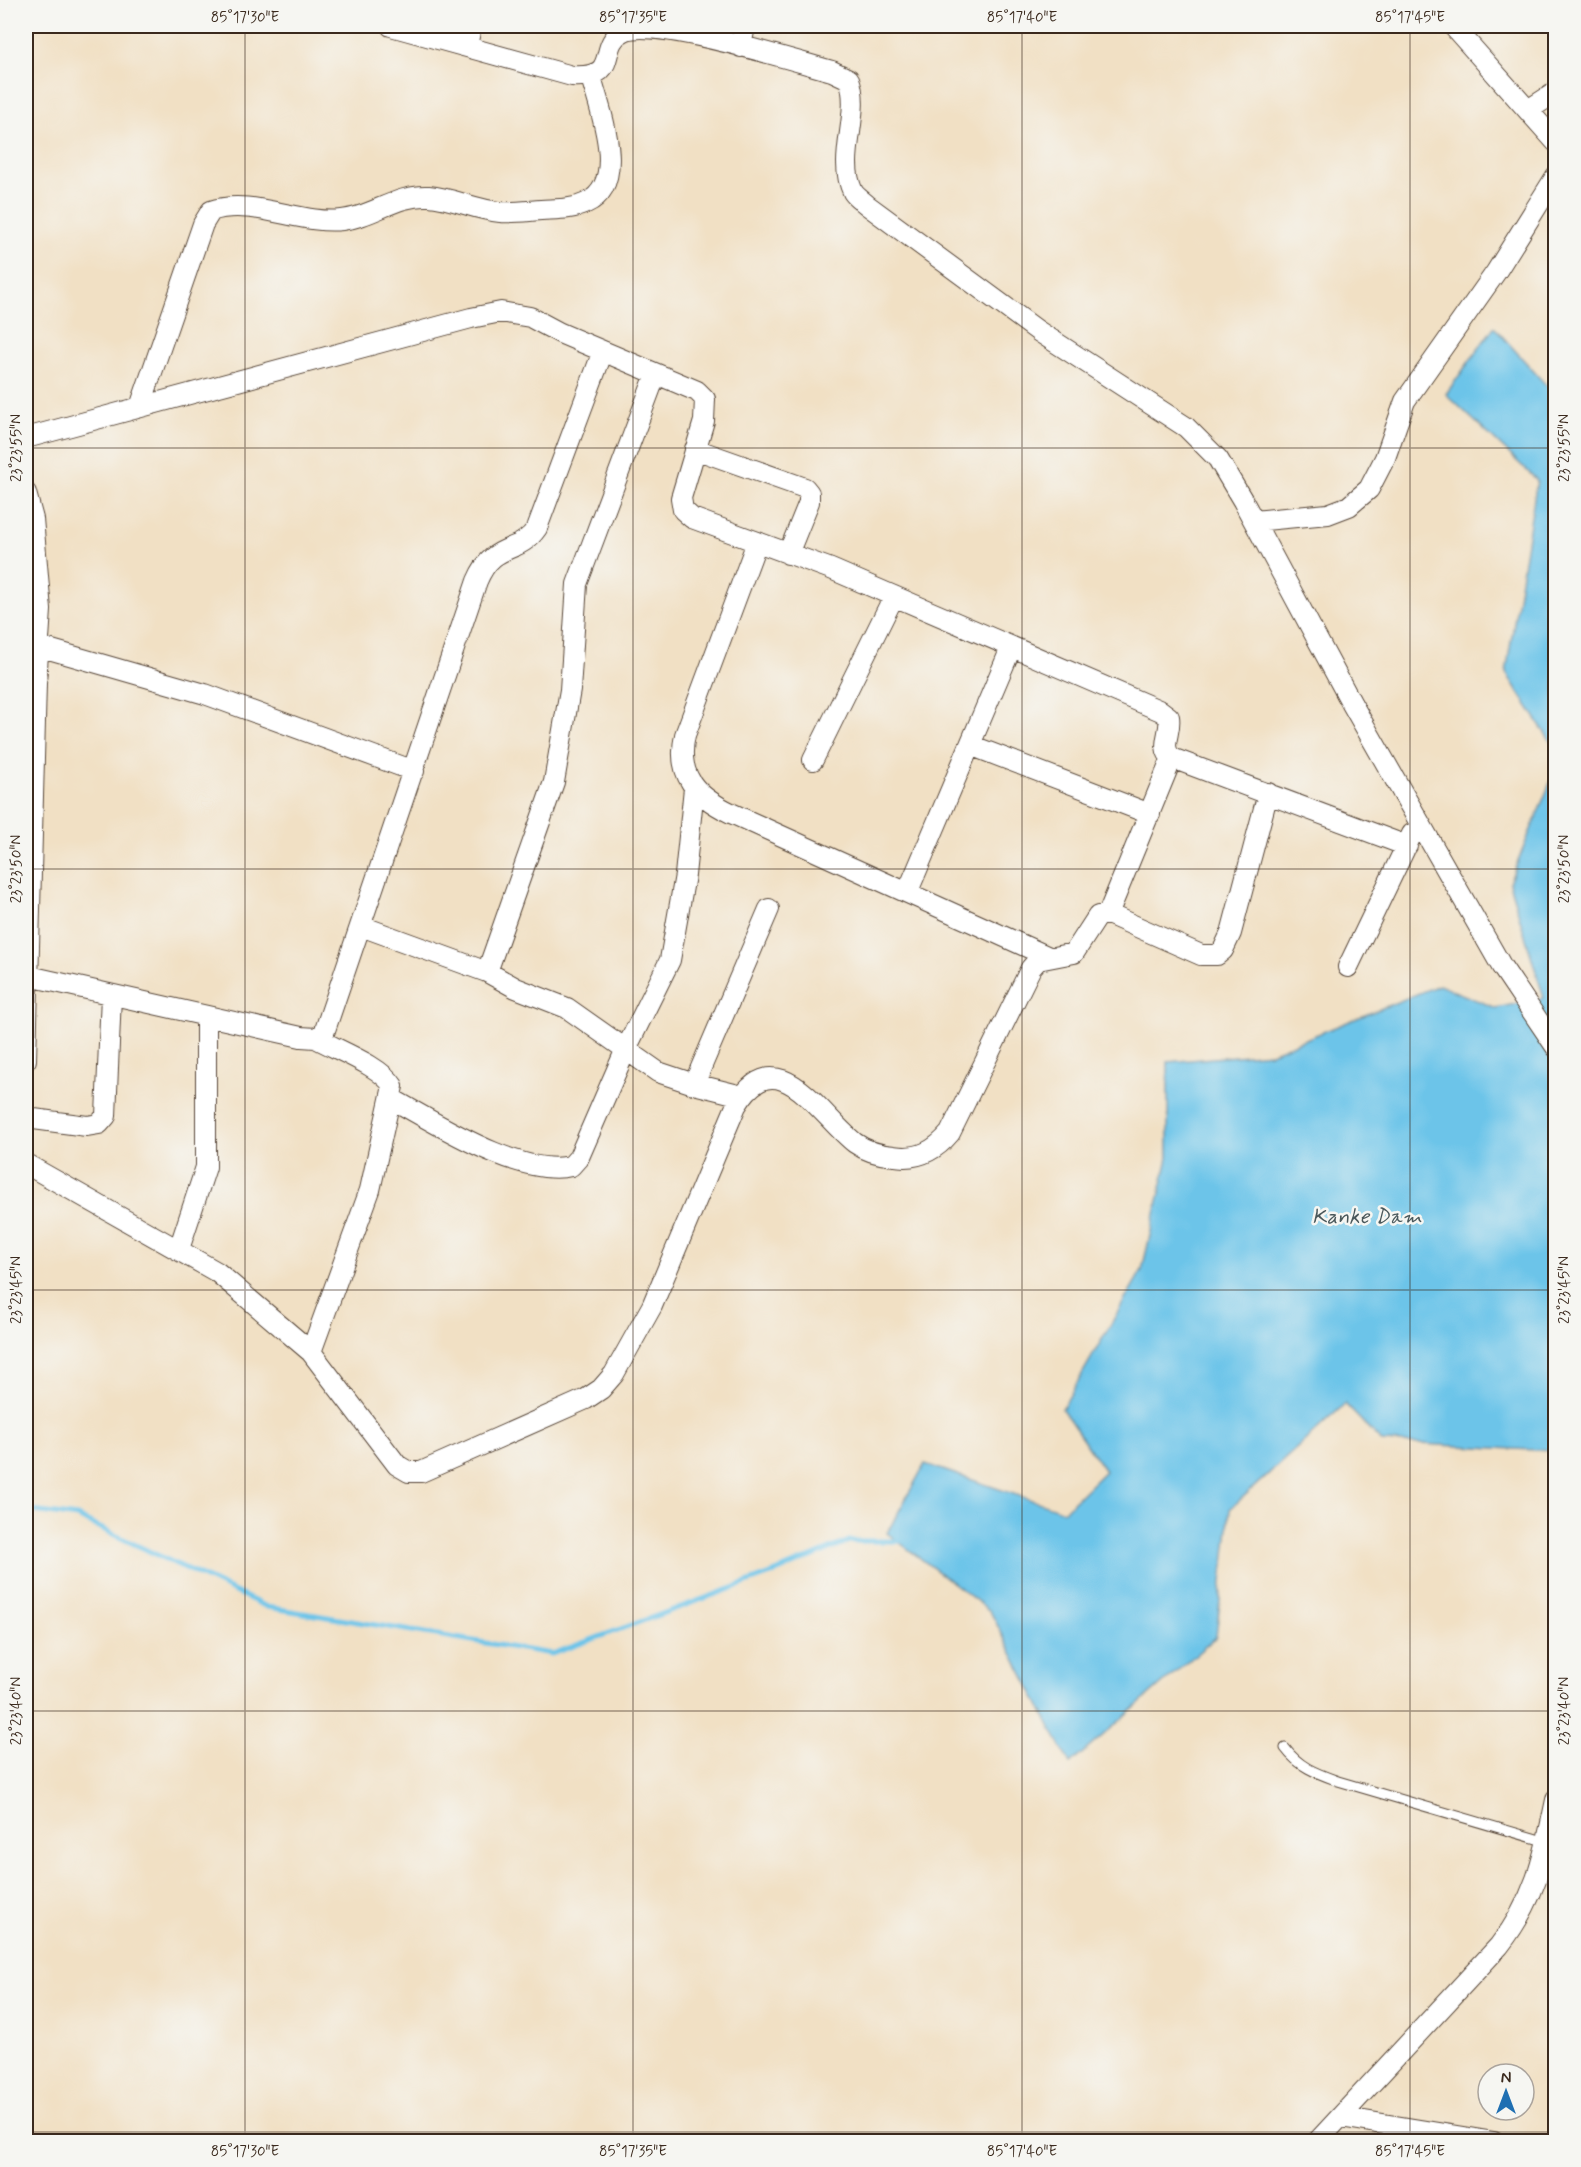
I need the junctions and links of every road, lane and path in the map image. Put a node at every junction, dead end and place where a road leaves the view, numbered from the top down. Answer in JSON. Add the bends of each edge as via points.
{"nodes":[{"id":1,"x":391,"y":26,"type":"edge"},
{"id":2,"x":471,"y":26,"type":"edge"},
{"id":3,"x":745,"y":26,"type":"edge"},
{"id":4,"x":1453,"y":26,"type":"edge"},
{"id":5,"x":614,"y":34,"type":"edge"},
{"id":6,"x":467,"y":47,"type":"junction"},
{"id":7,"x":741,"y":47,"type":"junction"},
{"id":8,"x":591,"y":77,"type":"junction"},
{"id":9,"x":1556,"y":92,"type":"edge"},
{"id":10,"x":1528,"y":110,"type":"junction"},
{"id":11,"x":1556,"y":142,"type":"edge"},
{"id":12,"x":1556,"y":176,"type":"edge"},
{"id":13,"x":603,"y":351,"type":"junction"},
{"id":14,"x":656,"y":374,"type":"junction"},
{"id":15,"x":140,"y":407,"type":"junction"},
{"id":16,"x":26,"y":438,"type":"edge"},
{"id":17,"x":695,"y":449,"type":"junction"},
{"id":18,"x":26,"y":493,"type":"edge"},
{"id":19,"x":1254,"y":521,"type":"junction"},
{"id":20,"x":756,"y":542,"type":"junction"},
{"id":21,"x":788,"y":554,"type":"junction"},
{"id":22,"x":894,"y":596,"type":"junction"},
{"id":23,"x":38,"y":646,"type":"junction"},
{"id":24,"x":1011,"y":648,"type":"junction"},
{"id":25,"x":970,"y":745,"type":"junction"},
{"id":26,"x":1172,"y":758,"type":"junction"},
{"id":27,"x":813,"y":760,"type":"dead end"},
{"id":28,"x":414,"y":771,"type":"junction"},
{"id":29,"x":694,"y":788,"type":"junction"},
{"id":30,"x":1268,"y":793,"type":"junction"},
{"id":31,"x":1150,"y":814,"type":"junction"},
{"id":32,"x":1419,"y":821,"type":"junction"},
{"id":33,"x":1407,"y":846,"type":"junction"},
{"id":34,"x":908,"y":891,"type":"junction"},
{"id":35,"x":769,"y":909,"type":"dead end"},
{"id":36,"x":1108,"y":914,"type":"junction"},
{"id":37,"x":361,"y":926,"type":"junction"},
{"id":38,"x":1049,"y":957,"type":"junction"},
{"id":39,"x":1348,"y":967,"type":"dead end"},
{"id":40,"x":487,"y":972,"type":"junction"},
{"id":41,"x":29,"y":976,"type":"junction"},
{"id":42,"x":111,"y":994,"type":"junction"},
{"id":43,"x":206,"y":1016,"type":"junction"},
{"id":44,"x":316,"y":1038,"type":"junction"},
{"id":45,"x":1556,"y":1047,"type":"edge"},
{"id":46,"x":626,"y":1049,"type":"junction"},
{"id":47,"x":26,"y":1060,"type":"edge"},
{"id":48,"x":694,"y":1084,"type":"junction"},
{"id":49,"x":742,"y":1096,"type":"junction"},
{"id":50,"x":392,"y":1099,"type":"junction"},
{"id":51,"x":26,"y":1118,"type":"edge"},
{"id":52,"x":26,"y":1164,"type":"edge"},
{"id":53,"x":179,"y":1250,"type":"junction"},
{"id":54,"x":310,"y":1352,"type":"junction"},
{"id":55,"x":1285,"y":1748,"type":"dead end"},
{"id":56,"x":1556,"y":1800,"type":"edge"},
{"id":57,"x":1547,"y":1842,"type":"junction"},
{"id":58,"x":1340,"y":2117,"type":"junction"},
{"id":59,"x":1317,"y":2142,"type":"edge"},
{"id":60,"x":1494,"y":2142,"type":"edge"}],
"edges":[{"from":1,"to":6,"type":"street"},
{"from":2,"to":6,"type":"street"},
{"from":3,"to":7,"type":"street"},
{"from":4,"to":10,"type":"street"},
{"from":5,"to":7,"type":"street","via":[[655,29]]},
{"from":5,"to":8,"type":"street","via":[[601,71]]},
{"from":6,"to":8,"type":"street","via":[[572,76]]},
{"from":7,"to":19,"type":"street","via":[[832,70],[849,79],[854,94],[848,170],[854,192],[1038,331],[1186,427],[1218,459]]},
{"from":8,"to":15,"type":"street","via":[[607,135],[609,166],[599,194],[588,203],[569,208],[501,212],[427,196],[408,198],[340,221],[238,207],[211,211],[203,224]]},
{"from":9,"to":10,"type":"street"},
{"from":10,"to":11,"type":"street"},
{"from":12,"to":19,"type":"street","via":[[1496,272],[1405,401],[1385,458],[1369,489],[1349,507],[1328,514]]},
{"from":13,"to":14,"type":"street"},
{"from":13,"to":15,"type":"street","via":[[530,317],[501,312]]},
{"from":13,"to":28,"type":"street","via":[[537,528],[523,543],[492,556],[484,565]]},
{"from":14,"to":17,"type":"street","via":[[697,391],[705,399],[706,410]]},
{"from":14,"to":40,"type":"street","via":[[577,584],[570,690],[554,782]]},
{"from":15,"to":16,"type":"street"},
{"from":17,"to":20,"type":"street","via":[[681,498],[684,510],[708,526]]},
{"from":17,"to":21,"type":"street","via":[[805,488],[809,502]]},
{"from":18,"to":23,"type":"street","via":[[33,519],[39,587]]},
{"from":19,"to":32,"type":"street"},
{"from":20,"to":21,"type":"street"},
{"from":20,"to":29,"type":"street","via":[[685,735],[681,753]]},
{"from":21,"to":22,"type":"street"},
{"from":22,"to":24,"type":"street"},
{"from":22,"to":27,"type":"street"},
{"from":23,"to":28,"type":"street","via":[[205,694]]},
{"from":23,"to":41,"type":"street"},
{"from":24,"to":25,"type":"street"},
{"from":24,"to":26,"type":"street","via":[[1161,711],[1169,717],[1171,725],[1165,746]]},
{"from":25,"to":31,"type":"street"},
{"from":25,"to":34,"type":"street"},
{"from":26,"to":30,"type":"street"},
{"from":26,"to":31,"type":"street"},
{"from":28,"to":37,"type":"street"},
{"from":29,"to":34,"type":"street","via":[[710,803]]},
{"from":29,"to":46,"type":"street","via":[[686,875],[670,960]]},
{"from":30,"to":33,"type":"street"},
{"from":30,"to":36,"type":"street","via":[[1231,933],[1217,956],[1201,955]]},
{"from":31,"to":36,"type":"street"},
{"from":32,"to":33,"type":"street"},
{"from":32,"to":45,"type":"street","via":[[1502,967]]},
{"from":33,"to":39,"type":"street"},
{"from":34,"to":38,"type":"street"},
{"from":35,"to":48,"type":"street"},
{"from":36,"to":38,"type":"street","via":[[1098,916],[1074,953]]},
{"from":37,"to":40,"type":"street"},
{"from":37,"to":44,"type":"street","via":[[324,1033]]},
{"from":38,"to":49,"type":"street","via":[[1038,960],[1031,968],[950,1133],[938,1147],[925,1154],[902,1158],[857,1144],[801,1090],[770,1076],[746,1088]]},
{"from":40,"to":46,"type":"street","via":[[567,1008]]},
{"from":41,"to":42,"type":"street"},
{"from":41,"to":47,"type":"street"},
{"from":42,"to":43,"type":"street"},
{"from":42,"to":51,"type":"street","via":[[106,1116],[99,1124],[87,1126]]},
{"from":43,"to":44,"type":"street"},
{"from":43,"to":53,"type":"street","via":[[206,1167]]},
{"from":44,"to":50,"type":"street","via":[[388,1078],[393,1086]]},
{"from":46,"to":48,"type":"street","via":[[658,1072]]},
{"from":46,"to":50,"type":"street","via":[[579,1157],[571,1166],[534,1164],[468,1141]]},
{"from":48,"to":49,"type":"street"},
{"from":49,"to":54,"type":"street","via":[[652,1306],[614,1374],[586,1399],[421,1472],[409,1472],[397,1465]]},
{"from":50,"to":54,"type":"street","via":[[370,1190]]},
{"from":52,"to":53,"type":"street"},
{"from":53,"to":54,"type":"street","via":[[216,1272]]},
{"from":55,"to":57,"type":"lane","via":[[1295,1761],[1338,1781]]},
{"from":56,"to":57,"type":"street"},
{"from":57,"to":58,"type":"street","via":[[1533,1894],[1517,1923]]},
{"from":58,"to":59,"type":"street"},
{"from":58,"to":60,"type":"street"}]}
